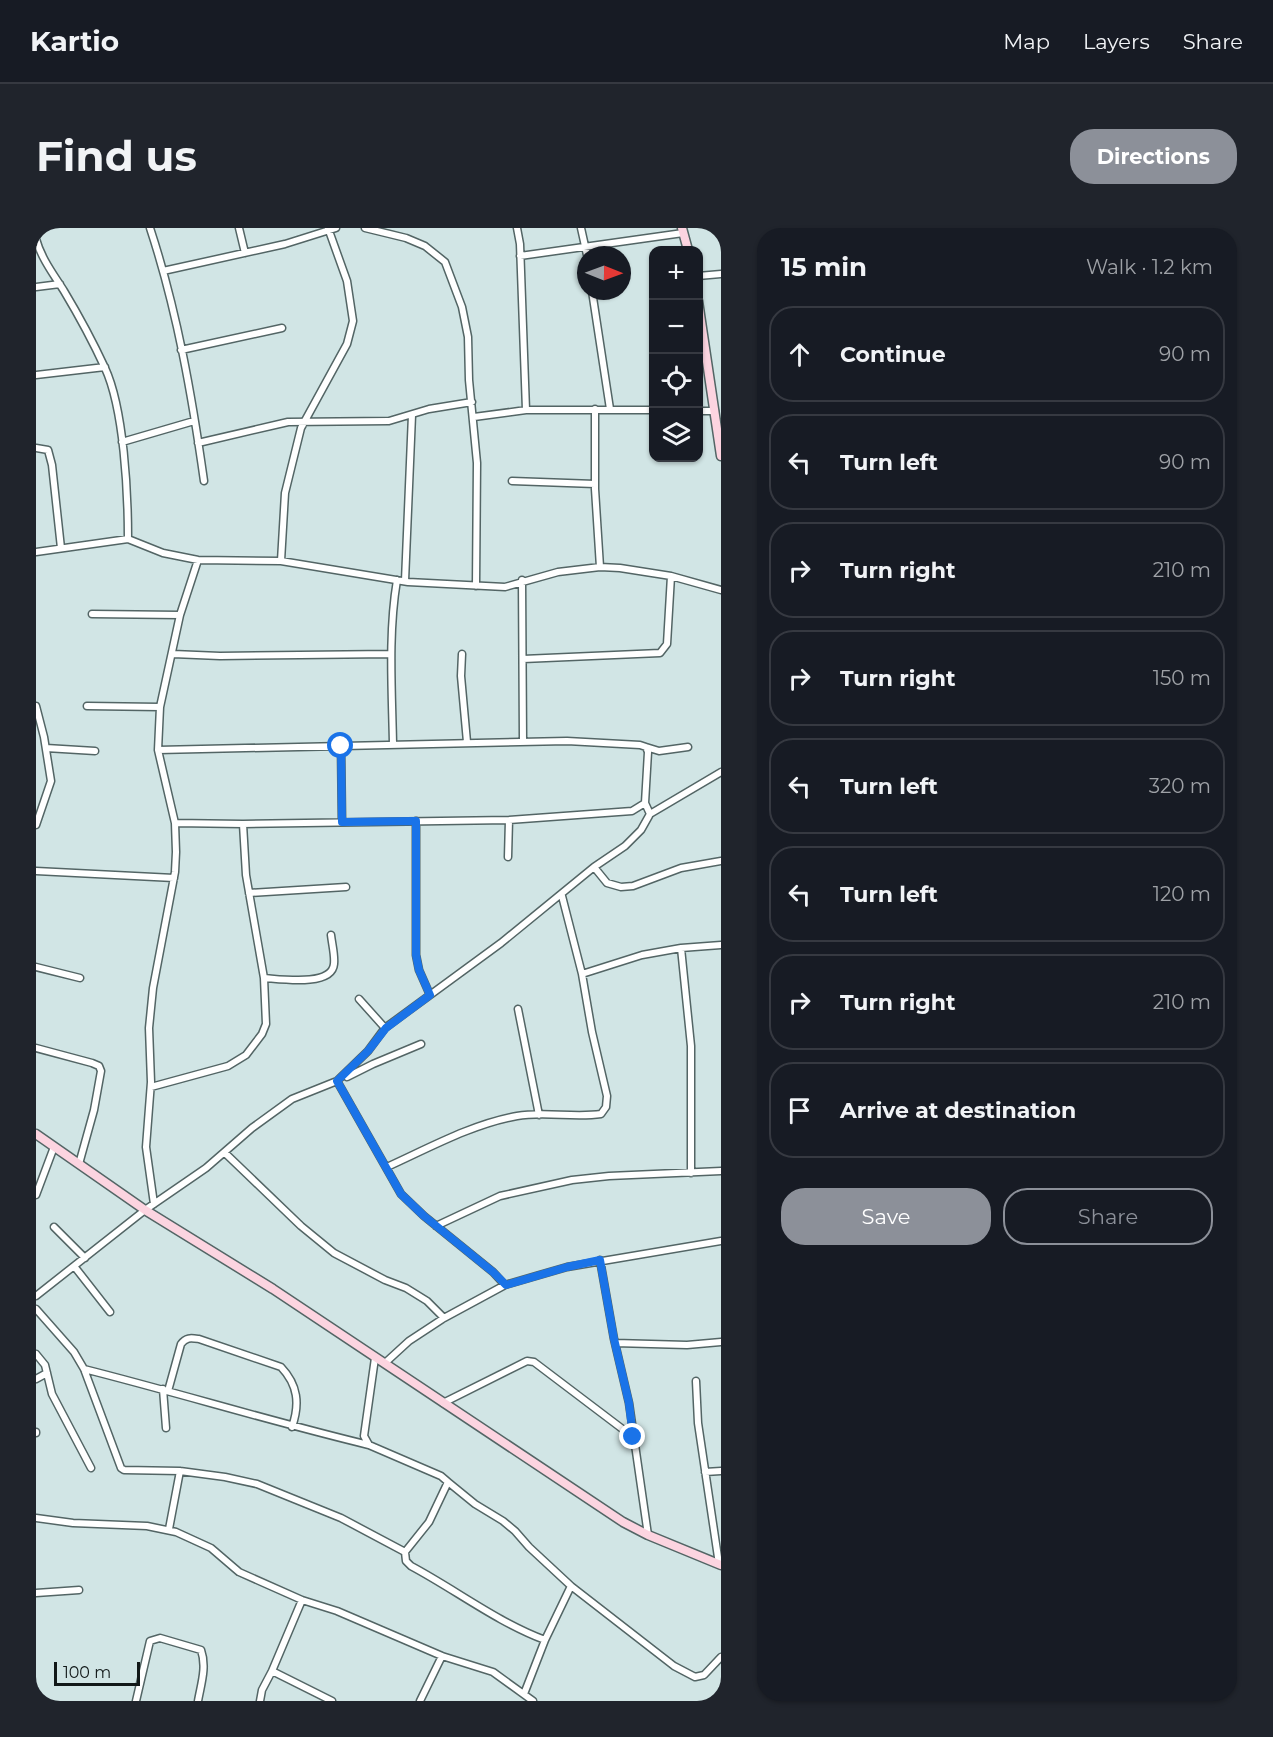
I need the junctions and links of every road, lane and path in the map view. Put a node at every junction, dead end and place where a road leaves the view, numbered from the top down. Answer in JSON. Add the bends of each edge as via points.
{"nodes":[{"id":1,"x":150,"y":228,"type":"edge"},
{"id":2,"x":239,"y":228,"type":"edge"},
{"id":3,"x":365,"y":228,"type":"edge"},
{"id":4,"x":517,"y":228,"type":"edge"},
{"id":5,"x":581,"y":228,"type":"edge"},
{"id":6,"x":331,"y":229,"type":"edge"},
{"id":7,"x":683,"y":231,"type":"edge"},
{"id":8,"x":36,"y":239,"type":"edge"},
{"id":9,"x":585,"y":246,"type":"edge"},
{"id":10,"x":591,"y":246,"type":"edge"},
{"id":11,"x":687,"y":246,"type":"edge"},
{"id":12,"x":577,"y":248,"type":"edge"},
{"id":13,"x":245,"y":253,"type":"junction"},
{"id":14,"x":520,"y":256,"type":"junction"},
{"id":15,"x":163,"y":271,"type":"junction"},
{"id":16,"x":721,"y":274,"type":"edge"},
{"id":17,"x":703,"y":276,"type":"edge"},
{"id":18,"x":60,"y":284,"type":"junction"},
{"id":19,"x":36,"y":287,"type":"edge"},
{"id":20,"x":593,"y":300,"type":"edge"},
{"id":21,"x":703,"y":325,"type":"edge"},
{"id":22,"x":282,"y":328,"type":"dead end"},
{"id":23,"x":181,"y":350,"type":"junction"},
{"id":24,"x":105,"y":367,"type":"junction"},
{"id":25,"x":36,"y":375,"type":"edge"},
{"id":26,"x":471,"y":402,"type":"junction"},
{"id":27,"x":595,"y":409,"type":"junction"},
{"id":28,"x":610,"y":409,"type":"junction"},
{"id":29,"x":526,"y":410,"type":"junction"},
{"id":30,"x":649,"y":410,"type":"edge"},
{"id":31,"x":703,"y":412,"type":"edge"},
{"id":32,"x":412,"y":415,"type":"junction"},
{"id":33,"x":718,"y":416,"type":"edge"},
{"id":34,"x":474,"y":417,"type":"junction"},
{"id":35,"x":194,"y":421,"type":"junction"},
{"id":36,"x":304,"y":422,"type":"junction"},
{"id":37,"x":122,"y":442,"type":"junction"},
{"id":38,"x":198,"y":443,"type":"junction"},
{"id":39,"x":36,"y":448,"type":"edge"},
{"id":40,"x":721,"y":456,"type":"edge"},
{"id":41,"x":204,"y":481,"type":"dead end"},
{"id":42,"x":513,"y":481,"type":"dead end"},
{"id":43,"x":595,"y":484,"type":"junction"},
{"id":44,"x":128,"y":539,"type":"junction"},
{"id":45,"x":61,"y":548,"type":"junction"},
{"id":46,"x":36,"y":552,"type":"edge"},
{"id":47,"x":198,"y":560,"type":"junction"},
{"id":48,"x":281,"y":561,"type":"junction"},
{"id":49,"x":600,"y":567,"type":"junction"},
{"id":50,"x":671,"y":576,"type":"junction"},
{"id":51,"x":397,"y":580,"type":"junction"},
{"id":52,"x":522,"y":580,"type":"junction"},
{"id":53,"x":405,"y":581,"type":"junction"},
{"id":54,"x":476,"y":586,"type":"junction"},
{"id":55,"x":721,"y":590,"type":"edge"},
{"id":56,"x":92,"y":614,"type":"dead end"},
{"id":57,"x":180,"y":615,"type":"junction"},
{"id":58,"x":173,"y":654,"type":"junction"},
{"id":59,"x":391,"y":654,"type":"junction"},
{"id":60,"x":462,"y":654,"type":"dead end"},
{"id":61,"x":523,"y":658,"type":"junction"},
{"id":62,"x":36,"y":706,"type":"edge"},
{"id":63,"x":87,"y":706,"type":"dead end"},
{"id":64,"x":160,"y":706,"type":"junction"},
{"id":65,"x":44,"y":737,"type":"junction"},
{"id":66,"x":36,"y":738,"type":"edge"},
{"id":67,"x":523,"y":741,"type":"junction"},
{"id":68,"x":467,"y":742,"type":"junction"},
{"id":69,"x":393,"y":744,"type":"junction"},
{"id":70,"x":341,"y":746,"type":"junction"},
{"id":71,"x":646,"y":747,"type":"junction"},
{"id":72,"x":688,"y":747,"type":"dead end"},
{"id":73,"x":46,"y":748,"type":"junction"},
{"id":74,"x":158,"y":750,"type":"junction"},
{"id":75,"x":95,"y":751,"type":"dead end"},
{"id":76,"x":721,"y":772,"type":"edge"},
{"id":77,"x":645,"y":803,"type":"junction"},
{"id":78,"x":650,"y":814,"type":"junction"},
{"id":79,"x":509,"y":820,"type":"junction"},
{"id":80,"x":416,"y":821,"type":"junction"},
{"id":81,"x":342,"y":822,"type":"junction"},
{"id":82,"x":175,"y":823,"type":"junction"},
{"id":83,"x":243,"y":824,"type":"junction"},
{"id":84,"x":36,"y":825,"type":"edge"},
{"id":85,"x":508,"y":857,"type":"dead end"},
{"id":86,"x":721,"y":861,"type":"edge"},
{"id":87,"x":594,"y":867,"type":"junction"},
{"id":88,"x":36,"y":871,"type":"edge"},
{"id":89,"x":174,"y":878,"type":"junction"},
{"id":90,"x":346,"y":887,"type":"dead end"},
{"id":91,"x":249,"y":892,"type":"junction"},
{"id":92,"x":562,"y":896,"type":"junction"},
{"id":93,"x":331,"y":935,"type":"dead end"},
{"id":94,"x":721,"y":945,"type":"edge"},
{"id":95,"x":681,"y":948,"type":"junction"},
{"id":96,"x":36,"y":967,"type":"edge"},
{"id":97,"x":582,"y":974,"type":"junction"},
{"id":98,"x":80,"y":978,"type":"dead end"},
{"id":99,"x":264,"y":978,"type":"junction"},
{"id":100,"x":430,"y":995,"type":"junction"},
{"id":101,"x":359,"y":999,"type":"dead end"},
{"id":102,"x":518,"y":1009,"type":"dead end"},
{"id":103,"x":386,"y":1028,"type":"junction"},
{"id":104,"x":421,"y":1044,"type":"dead end"},
{"id":105,"x":36,"y":1048,"type":"edge"},
{"id":106,"x":368,"y":1051,"type":"junction"},
{"id":107,"x":373,"y":1064,"type":"junction"},
{"id":108,"x":347,"y":1077,"type":"dead end"},
{"id":109,"x":337,"y":1081,"type":"junction"},
{"id":110,"x":151,"y":1087,"type":"junction"},
{"id":111,"x":539,"y":1115,"type":"junction"},
{"id":112,"x":36,"y":1134,"type":"edge"},
{"id":113,"x":54,"y":1147,"type":"junction"},
{"id":114,"x":225,"y":1153,"type":"junction"},
{"id":115,"x":79,"y":1164,"type":"junction"},
{"id":116,"x":387,"y":1167,"type":"junction"},
{"id":117,"x":721,"y":1171,"type":"edge"},
{"id":118,"x":692,"y":1173,"type":"junction"},
{"id":119,"x":36,"y":1195,"type":"edge"},
{"id":120,"x":154,"y":1204,"type":"junction"},
{"id":121,"x":145,"y":1210,"type":"junction"},
{"id":122,"x":54,"y":1227,"type":"dead end"},
{"id":123,"x":436,"y":1227,"type":"junction"},
{"id":124,"x":721,"y":1241,"type":"edge"},
{"id":125,"x":85,"y":1258,"type":"junction"},
{"id":126,"x":600,"y":1260,"type":"junction"},
{"id":127,"x":74,"y":1266,"type":"junction"},
{"id":128,"x":506,"y":1285,"type":"junction"},
{"id":129,"x":36,"y":1296,"type":"edge"},
{"id":130,"x":36,"y":1309,"type":"edge"},
{"id":131,"x":110,"y":1312,"type":"dead end"},
{"id":132,"x":444,"y":1318,"type":"junction"},
{"id":133,"x":721,"y":1342,"type":"edge"},
{"id":134,"x":615,"y":1344,"type":"junction"},
{"id":135,"x":36,"y":1354,"type":"edge"},
{"id":136,"x":375,"y":1358,"type":"junction"},
{"id":137,"x":385,"y":1363,"type":"junction"},
{"id":138,"x":84,"y":1369,"type":"junction"},
{"id":139,"x":47,"y":1372,"type":"junction"},
{"id":140,"x":36,"y":1379,"type":"edge"},
{"id":141,"x":696,"y":1381,"type":"dead end"},
{"id":142,"x":166,"y":1390,"type":"junction"},
{"id":143,"x":444,"y":1403,"type":"junction"},
{"id":144,"x":292,"y":1427,"type":"junction"},
{"id":145,"x":166,"y":1428,"type":"dead end"},
{"id":146,"x":633,"y":1437,"type":"junction"},
{"id":147,"x":369,"y":1445,"type":"junction"},
{"id":148,"x":90,"y":1468,"type":"dead end"},
{"id":149,"x":721,"y":1470,"type":"edge"},
{"id":150,"x":180,"y":1471,"type":"junction"},
{"id":151,"x":705,"y":1472,"type":"junction"},
{"id":152,"x":448,"y":1482,"type":"junction"},
{"id":153,"x":36,"y":1518,"type":"edge"},
{"id":154,"x":169,"y":1530,"type":"junction"},
{"id":155,"x":648,"y":1535,"type":"junction"},
{"id":156,"x":405,"y":1552,"type":"junction"},
{"id":157,"x":720,"y":1565,"type":"edge"},
{"id":158,"x":571,"y":1586,"type":"junction"},
{"id":159,"x":79,"y":1590,"type":"dead end"},
{"id":160,"x":36,"y":1593,"type":"edge"},
{"id":161,"x":302,"y":1600,"type":"junction"},
{"id":162,"x":545,"y":1640,"type":"junction"},
{"id":163,"x":442,"y":1656,"type":"junction"},
{"id":164,"x":721,"y":1657,"type":"edge"},
{"id":165,"x":272,"y":1671,"type":"junction"},
{"id":166,"x":524,"y":1694,"type":"junction"},
{"id":167,"x":136,"y":1701,"type":"edge"},
{"id":168,"x":198,"y":1701,"type":"edge"},
{"id":169,"x":260,"y":1701,"type":"edge"},
{"id":170,"x":332,"y":1701,"type":"edge"},
{"id":171,"x":420,"y":1701,"type":"edge"},
{"id":172,"x":533,"y":1701,"type":"edge"}],
"edges":[{"from":1,"to":15,"type":"street"},
{"from":2,"to":13,"type":"street"},
{"from":3,"to":26,"type":"street","via":[[406,238],[445,262],[462,307],[468,337]]},
{"from":4,"to":14,"type":"street"},
{"from":5,"to":9,"type":"street"},
{"from":6,"to":13,"type":"street"},
{"from":6,"to":36,"type":"street","via":[[347,281],[353,321],[347,344]]},
{"from":7,"to":10,"type":"street"},
{"from":7,"to":11,"type":"street"},
{"from":8,"to":18,"type":"street"},
{"from":12,"to":14,"type":"street"},
{"from":13,"to":15,"type":"street"},
{"from":14,"to":29,"type":"street"},
{"from":15,"to":23,"type":"street"},
{"from":16,"to":17,"type":"street"},
{"from":18,"to":19,"type":"street"},
{"from":18,"to":24,"type":"street"},
{"from":20,"to":28,"type":"street"},
{"from":21,"to":33,"type":"street"},
{"from":22,"to":23,"type":"street"},
{"from":23,"to":35,"type":"street"},
{"from":24,"to":25,"type":"street"},
{"from":24,"to":37,"type":"street"},
{"from":26,"to":32,"type":"street"},
{"from":26,"to":34,"type":"street"},
{"from":27,"to":28,"type":"street"},
{"from":27,"to":29,"type":"street"},
{"from":27,"to":43,"type":"street"},
{"from":28,"to":30,"type":"street"},
{"from":29,"to":34,"type":"street"},
{"from":31,"to":33,"type":"street"},
{"from":32,"to":36,"type":"street","via":[[389,421]]},
{"from":32,"to":53,"type":"street"},
{"from":33,"to":40,"type":"street"},
{"from":34,"to":54,"type":"street"},
{"from":35,"to":37,"type":"street"},
{"from":35,"to":38,"type":"street"},
{"from":36,"to":38,"type":"street","via":[[288,422]]},
{"from":36,"to":48,"type":"street","via":[[285,493]]},
{"from":37,"to":44,"type":"street"},
{"from":38,"to":41,"type":"street"},
{"from":39,"to":45,"type":"street","via":[[48,450],[52,465]]},
{"from":42,"to":43,"type":"street"},
{"from":43,"to":49,"type":"street"},
{"from":44,"to":45,"type":"street"},
{"from":44,"to":47,"type":"street","via":[[163,553]]},
{"from":45,"to":46,"type":"street"},
{"from":47,"to":48,"type":"street"},
{"from":47,"to":57,"type":"street"},
{"from":48,"to":51,"type":"street"},
{"from":49,"to":50,"type":"street"},
{"from":49,"to":52,"type":"street"},
{"from":50,"to":55,"type":"street"},
{"from":50,"to":61,"type":"street","via":[[667,644],[660,653]]},
{"from":51,"to":53,"type":"street"},
{"from":51,"to":59,"type":"street"},
{"from":52,"to":54,"type":"street","via":[[505,587]]},
{"from":52,"to":61,"type":"street"},
{"from":53,"to":54,"type":"street"},
{"from":56,"to":57,"type":"street"},
{"from":57,"to":58,"type":"street"},
{"from":58,"to":59,"type":"street"},
{"from":58,"to":64,"type":"street"},
{"from":59,"to":69,"type":"street"},
{"from":60,"to":68,"type":"street"},
{"from":61,"to":67,"type":"street"},
{"from":62,"to":65,"type":"street"},
{"from":63,"to":64,"type":"street"},
{"from":64,"to":74,"type":"street"},
{"from":65,"to":66,"type":"street"},
{"from":65,"to":73,"type":"street"},
{"from":67,"to":68,"type":"street"},
{"from":67,"to":71,"type":"street"},
{"from":68,"to":69,"type":"street"},
{"from":69,"to":70,"type":"street"},
{"from":70,"to":74,"type":"street"},
{"from":70,"to":81,"type":"street"},
{"from":71,"to":72,"type":"street","via":[[659,751]]},
{"from":71,"to":77,"type":"street"},
{"from":73,"to":75,"type":"street"},
{"from":73,"to":84,"type":"street","via":[[51,781]]},
{"from":74,"to":82,"type":"street"},
{"from":76,"to":78,"type":"street"},
{"from":77,"to":78,"type":"street"},
{"from":77,"to":79,"type":"street","via":[[632,811]]},
{"from":78,"to":87,"type":"street","via":[[625,846]]},
{"from":79,"to":80,"type":"street"},
{"from":79,"to":85,"type":"street"},
{"from":80,"to":81,"type":"street"},
{"from":80,"to":100,"type":"street","via":[[416,955]]},
{"from":81,"to":83,"type":"street"},
{"from":82,"to":83,"type":"street"},
{"from":82,"to":89,"type":"street"},
{"from":83,"to":91,"type":"street"},
{"from":86,"to":87,"type":"street","via":[[681,868],[621,887],[606,883]]},
{"from":87,"to":92,"type":"street"},
{"from":88,"to":89,"type":"street"},
{"from":89,"to":110,"type":"street","via":[[153,988],[149,1028]]},
{"from":90,"to":91,"type":"street"},
{"from":91,"to":99,"type":"street"},
{"from":92,"to":97,"type":"street"},
{"from":92,"to":100,"type":"street"},
{"from":93,"to":99,"type":"street","via":[[331,972],[316,980]]},
{"from":94,"to":95,"type":"street"},
{"from":95,"to":97,"type":"street","via":[[642,955]]},
{"from":95,"to":118,"type":"street","via":[[691,1046]]},
{"from":96,"to":98,"type":"street"},
{"from":97,"to":111,"type":"street","via":[[606,1107],[601,1113],[583,1116]]},
{"from":99,"to":110,"type":"street","via":[[266,1024],[246,1055],[220,1069]]},
{"from":100,"to":103,"type":"street"},
{"from":101,"to":103,"type":"street"},
{"from":102,"to":111,"type":"street"},
{"from":103,"to":106,"type":"street"},
{"from":104,"to":107,"type":"street"},
{"from":105,"to":115,"type":"street","via":[[92,1063],[102,1071]]},
{"from":106,"to":107,"type":"street"},
{"from":106,"to":109,"type":"street"},
{"from":107,"to":108,"type":"street"},
{"from":109,"to":114,"type":"street","via":[[292,1099]]},
{"from":109,"to":116,"type":"street"},
{"from":110,"to":120,"type":"street","via":[[146,1146]]},
{"from":111,"to":116,"type":"street","via":[[518,1116],[473,1128]]},
{"from":112,"to":113,"type":"street"},
{"from":113,"to":115,"type":"street"},
{"from":113,"to":119,"type":"street"},
{"from":114,"to":120,"type":"street"},
{"from":114,"to":132,"type":"street","via":[[334,1253],[406,1288]]},
{"from":115,"to":121,"type":"street"},
{"from":116,"to":123,"type":"street","via":[[401,1194]]},
{"from":117,"to":118,"type":"street"},
{"from":118,"to":123,"type":"street","via":[[609,1176],[549,1185],[500,1196]]},
{"from":120,"to":121,"type":"street"},
{"from":121,"to":125,"type":"street"},
{"from":121,"to":136,"type":"street"},
{"from":122,"to":125,"type":"street"},
{"from":123,"to":128,"type":"street"},
{"from":124,"to":126,"type":"street"},
{"from":125,"to":127,"type":"street"},
{"from":126,"to":128,"type":"street"},
{"from":126,"to":134,"type":"street"},
{"from":127,"to":129,"type":"street"},
{"from":127,"to":131,"type":"street"},
{"from":128,"to":132,"type":"street"},
{"from":130,"to":138,"type":"street"},
{"from":132,"to":137,"type":"street"},
{"from":133,"to":134,"type":"street"},
{"from":134,"to":146,"type":"street"},
{"from":135,"to":139,"type":"street"},
{"from":136,"to":137,"type":"street"},
{"from":136,"to":147,"type":"street","via":[[364,1436]]},
{"from":137,"to":143,"type":"street"},
{"from":138,"to":142,"type":"street"},
{"from":138,"to":150,"type":"street","via":[[121,1468]]},
{"from":139,"to":140,"type":"street"},
{"from":139,"to":148,"type":"street","via":[[52,1394]]},
{"from":141,"to":151,"type":"street"},
{"from":142,"to":144,"type":"street"},
{"from":142,"to":144,"type":"street","via":[[181,1344],[191,1338],[199,1339],[281,1367],[297,1396]]},
{"from":142,"to":145,"type":"street"},
{"from":143,"to":146,"type":"street","via":[[527,1361],[534,1362]]},
{"from":143,"to":155,"type":"street"},
{"from":144,"to":147,"type":"street"},
{"from":146,"to":155,"type":"street"},
{"from":147,"to":152,"type":"street"},
{"from":149,"to":151,"type":"street"},
{"from":150,"to":154,"type":"street"},
{"from":150,"to":156,"type":"street","via":[[257,1484],[340,1518]]},
{"from":151,"to":157,"type":"street"},
{"from":152,"to":156,"type":"street","via":[[429,1522]]},
{"from":152,"to":158,"type":"street","via":[[514,1531]]},
{"from":153,"to":154,"type":"street"},
{"from":154,"to":161,"type":"street","via":[[211,1548],[239,1572]]},
{"from":155,"to":157,"type":"street"},
{"from":156,"to":162,"type":"street","via":[[411,1566],[482,1610]]},
{"from":158,"to":162,"type":"street"},
{"from":158,"to":164,"type":"street","via":[[686,1674],[704,1675]]},
{"from":159,"to":160,"type":"street"},
{"from":161,"to":163,"type":"street"},
{"from":161,"to":165,"type":"street"},
{"from":162,"to":166,"type":"street"},
{"from":163,"to":166,"type":"street","via":[[493,1672]]},
{"from":163,"to":171,"type":"street"},
{"from":165,"to":169,"type":"street"},
{"from":165,"to":170,"type":"street"},
{"from":166,"to":172,"type":"street"},
{"from":167,"to":168,"type":"street","via":[[150,1641],[160,1638],[201,1650],[204,1669]]}]}
